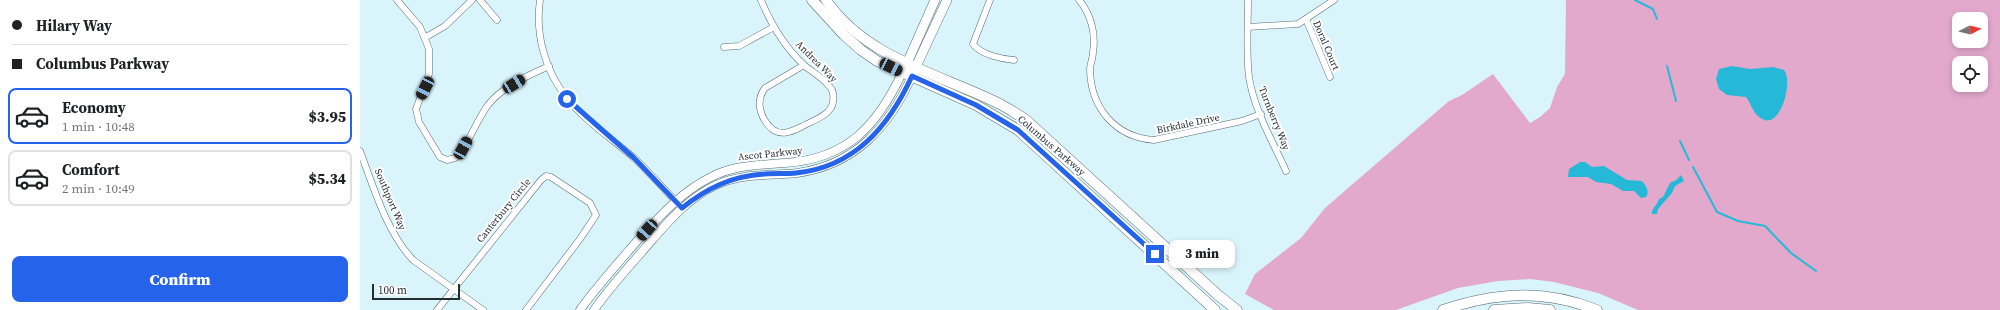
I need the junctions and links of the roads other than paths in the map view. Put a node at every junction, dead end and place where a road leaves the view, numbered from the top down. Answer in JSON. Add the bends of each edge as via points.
{"nodes":[{"id":1,"x":397,"y":0,"type":"edge"},
{"id":2,"x":472,"y":0,"type":"edge"},
{"id":3,"x":480,"y":0,"type":"edge"},
{"id":4,"x":540,"y":0,"type":"edge"},
{"id":5,"x":761,"y":0,"type":"edge"},
{"id":6,"x":812,"y":0,"type":"edge"},
{"id":7,"x":826,"y":0,"type":"edge"},
{"id":8,"x":935,"y":0,"type":"edge"},
{"id":9,"x":947,"y":0,"type":"edge"},
{"id":10,"x":990,"y":0,"type":"edge"},
{"id":11,"x":1079,"y":0,"type":"edge"},
{"id":12,"x":1248,"y":0,"type":"edge"},
{"id":13,"x":1334,"y":0,"type":"edge"},
{"id":14,"x":497,"y":20,"type":"dead end"},
{"id":15,"x":1306,"y":20,"type":"junction"},
{"id":16,"x":774,"y":27,"type":"junction"},
{"id":17,"x":1248,"y":27,"type":"junction"},
{"id":18,"x":426,"y":37,"type":"junction"},
{"id":19,"x":724,"y":47,"type":"dead end"},
{"id":20,"x":1014,"y":60,"type":"dead end"},
{"id":21,"x":907,"y":62,"type":"junction"},
{"id":22,"x":804,"y":65,"type":"junction"},
{"id":23,"x":549,"y":66,"type":"junction"},
{"id":24,"x":910,"y":72,"type":"junction"},
{"id":25,"x":1330,"y":77,"type":"dead end"},
{"id":26,"x":1261,"y":114,"type":"junction"},
{"id":27,"x":360,"y":151,"type":"edge"},
{"id":28,"x":362,"y":163,"type":"edge"},
{"id":29,"x":1286,"y":172,"type":"dead end"},
{"id":30,"x":674,"y":200,"type":"junction"},
{"id":31,"x":682,"y":208,"type":"junction"},
{"id":32,"x":453,"y":289,"type":"junction"},
{"id":33,"x":437,"y":310,"type":"edge"},
{"id":34,"x":483,"y":310,"type":"edge"},
{"id":35,"x":526,"y":310,"type":"edge"},
{"id":36,"x":580,"y":310,"type":"edge"},
{"id":37,"x":594,"y":310,"type":"edge"},
{"id":38,"x":1216,"y":310,"type":"edge"},
{"id":39,"x":1237,"y":310,"type":"edge"},
{"id":40,"x":1443,"y":310,"type":"edge"},
{"id":41,"x":1494,"y":310,"type":"edge"},
{"id":42,"x":1550,"y":310,"type":"edge"},
{"id":43,"x":1597,"y":310,"type":"edge"}],
"edges":[{"from":1,"to":18,"type":"street"},
{"from":2,"to":18,"type":"street","via":[[445,26]]},
{"from":3,"to":14,"type":"street"},
{"from":4,"to":23,"type":"street","via":[[539,29]]},
{"from":5,"to":16,"type":"street","name":"Andrea Way"},
{"from":6,"to":24,"type":"main road","name":"Columbus Parkway","via":[[861,50],[877,61]]},
{"from":7,"to":21,"type":"main road","name":"Columbus Parkway","via":[[865,40]]},
{"from":8,"to":21,"type":"main road"},
{"from":9,"to":24,"type":"main road","name":"Ascot Parkway"},
{"from":10,"to":20,"type":"street","via":[[973,44],[995,56]]},
{"from":11,"to":26,"type":"street","name":"Birkdale Drive","via":[[1087,12],[1094,37],[1090,69],[1095,100],[1102,113],[1122,132],[1143,140],[1154,140],[1242,121]]},
{"from":12,"to":17,"type":"street","name":"Turnberry Way"},
{"from":13,"to":15,"type":"street"},
{"from":15,"to":17,"type":"street","via":[[1290,25]]},
{"from":15,"to":25,"type":"street","name":"Doral Court"},
{"from":16,"to":19,"type":"street","via":[[739,46]]},
{"from":16,"to":22,"type":"street","name":"Andrea Way"},
{"from":17,"to":26,"type":"street","name":"Turnberry Way","via":[[1249,78]]},
{"from":18,"to":23,"type":"street","via":[[430,64],[427,81],[417,102],[417,115],[434,149],[447,160],[460,154],[493,99],[521,79]]},
{"from":21,"to":24,"type":"main road","name":"Columbus Parkway"},
{"from":22,"to":22,"type":"street","name":"Andrea Way","via":[[765,88],[758,103],[770,127],[784,133],[826,113],[833,104],[829,85]]},
{"from":23,"to":30,"type":"street","via":[[567,99],[634,158]]},
{"from":24,"to":30,"type":"street","name":"Ascot Parkway","via":[[877,117],[854,139],[836,151],[800,162],[750,165],[726,170],[697,184]]},
{"from":24,"to":31,"type":"street","name":"Ascot Parkway","via":[[899,103],[884,125],[864,145],[841,159],[809,171],[751,175],[729,180],[705,191]]},
{"from":24,"to":38,"type":"main road","name":"Columbus Parkway","via":[[976,105],[1018,130]]},
{"from":24,"to":39,"type":"main road","name":"Columbus Parkway","via":[[1000,104],[1026,120]]},
{"from":26,"to":29,"type":"street","name":"Turnberry Way"},
{"from":27,"to":28,"type":"street","name":"Southport Way"},
{"from":28,"to":32,"type":"street","name":"Southport Way","via":[[405,252]]},
{"from":30,"to":31,"type":"street"},
{"from":30,"to":36,"type":"street","name":"Ascot Parkway"},
{"from":31,"to":37,"type":"street","name":"Ascot Parkway"},
{"from":32,"to":33,"type":"street"},
{"from":32,"to":34,"type":"street","name":"Southport Way"},
{"from":32,"to":35,"type":"street","name":"Canterbury Circle","via":[[541,180],[546,176],[551,177],[590,203],[596,215]]},
{"from":40,"to":43,"type":"main road","via":[[1485,298],[1521,295],[1563,299]]},
{"from":41,"to":42,"type":"main road"}]}
